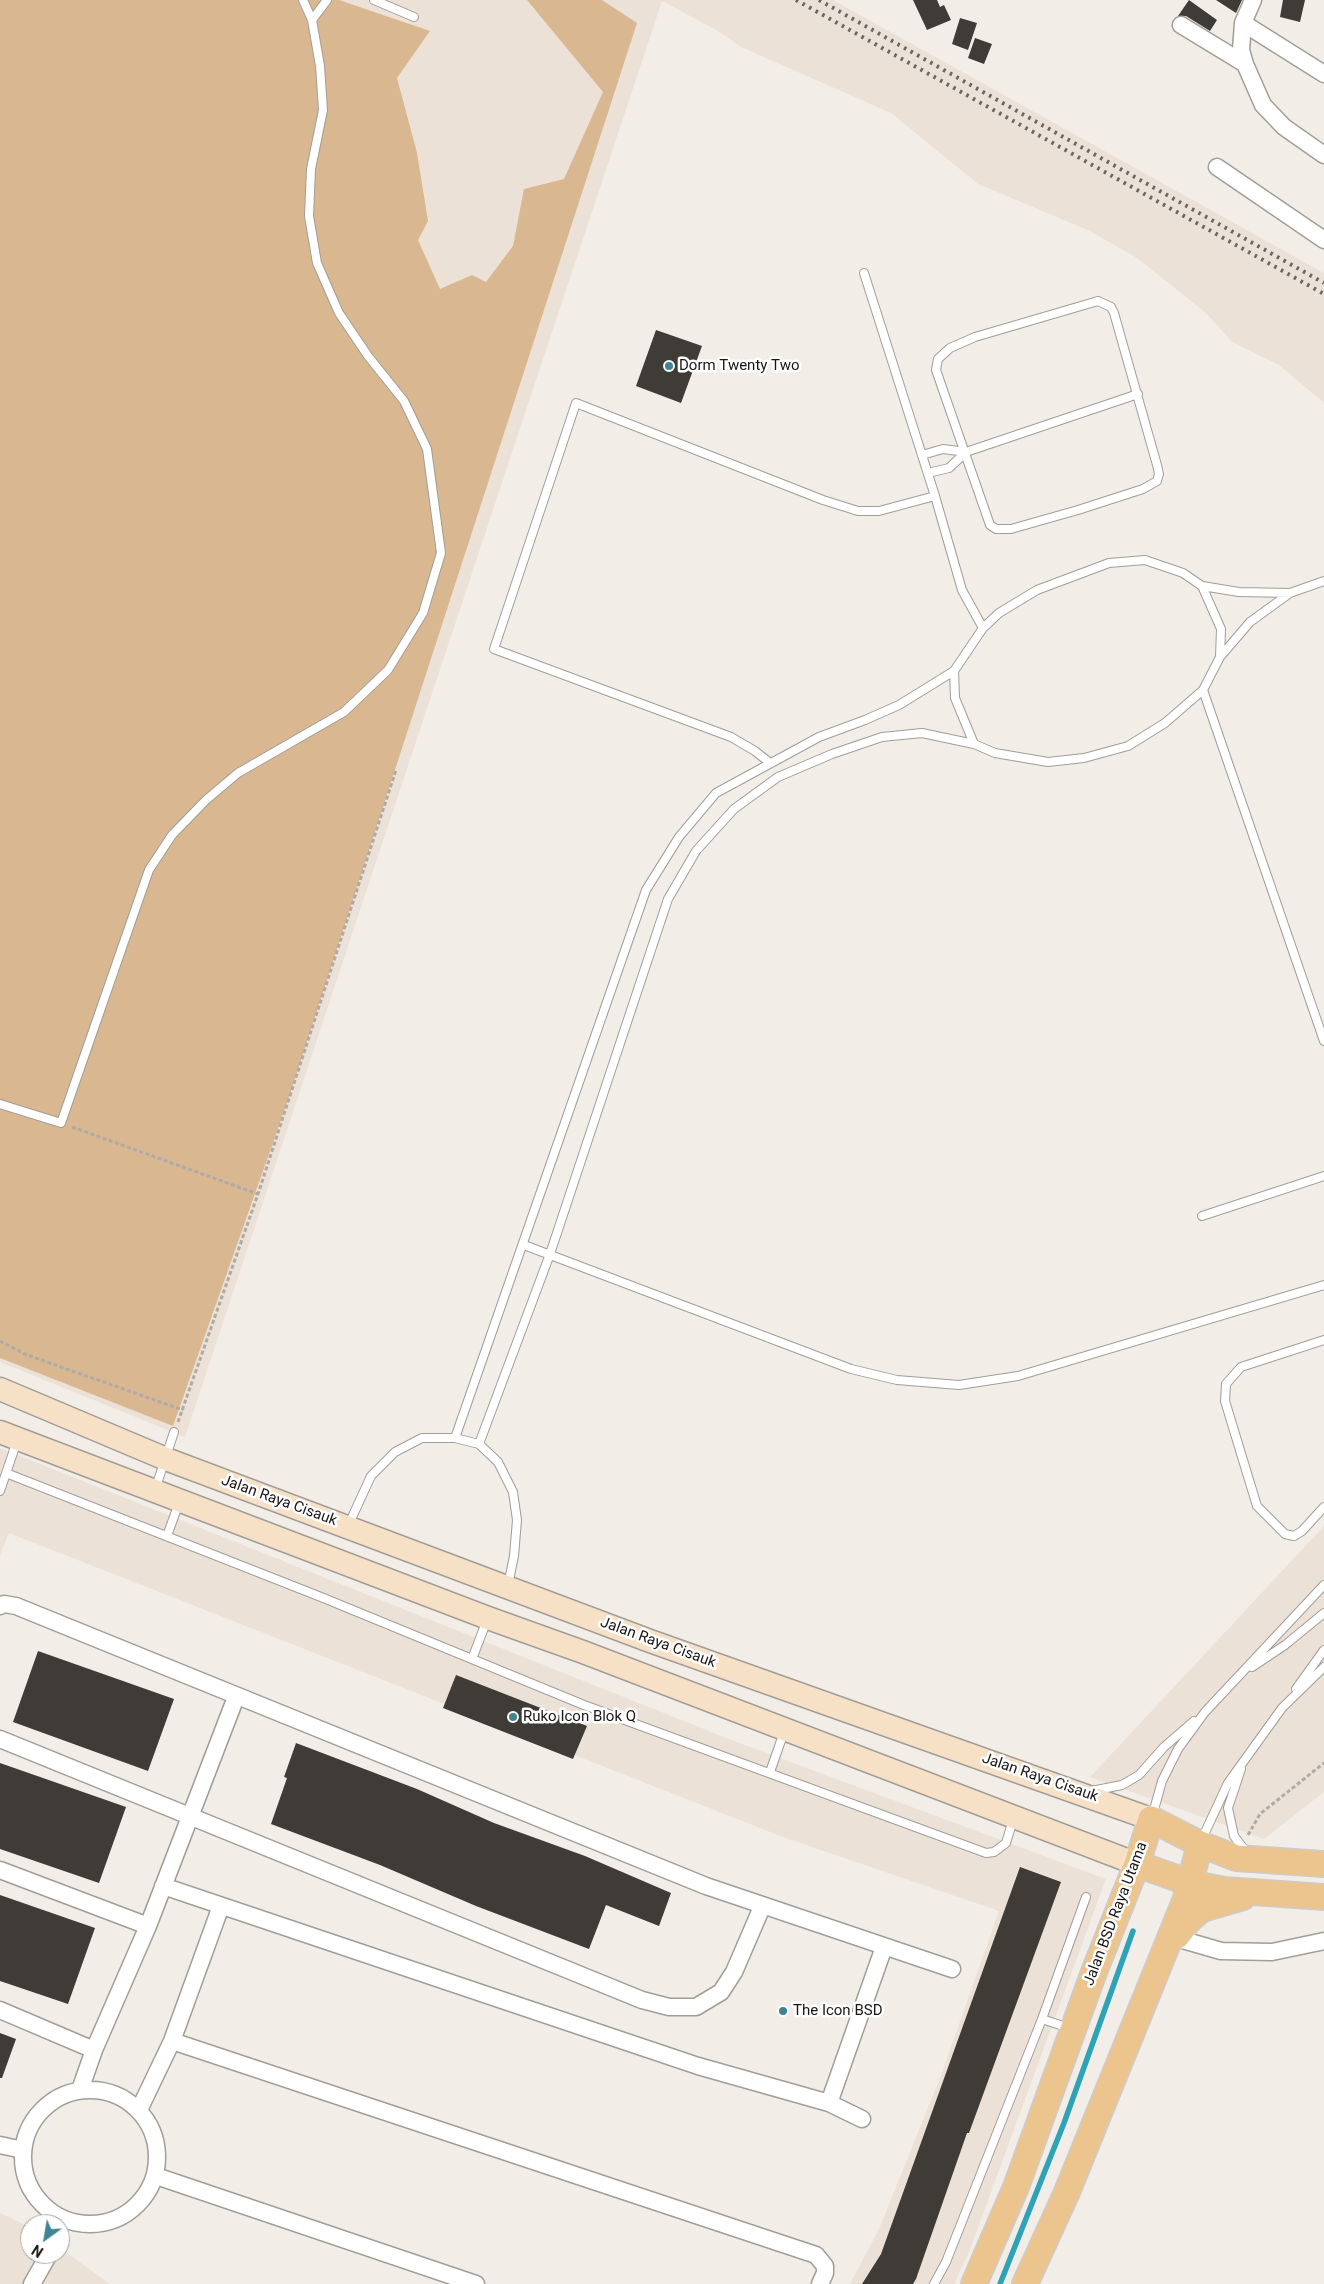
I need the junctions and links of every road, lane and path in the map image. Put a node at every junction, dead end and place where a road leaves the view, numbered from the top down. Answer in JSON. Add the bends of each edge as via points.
{"nodes":[{"id":1,"x":303,"y":0,"type":"edge"},
{"id":2,"x":327,"y":0,"type":"edge"},
{"id":3,"x":374,"y":0,"type":"edge"},
{"id":4,"x":1253,"y":0,"type":"edge"},
{"id":5,"x":414,"y":18,"type":"dead end"},
{"id":6,"x":312,"y":20,"type":"junction"},
{"id":7,"x":1243,"y":22,"type":"junction"},
{"id":8,"x":1181,"y":25,"type":"dead end"},
{"id":9,"x":1244,"y":64,"type":"junction"},
{"id":10,"x":1324,"y":74,"type":"edge"},
{"id":11,"x":1324,"y":155,"type":"edge"},
{"id":12,"x":1217,"y":167,"type":"dead end"},
{"id":13,"x":1324,"y":240,"type":"edge"},
{"id":14,"x":864,"y":273,"type":"dead end"},
{"id":15,"x":1138,"y":394,"type":"junction"},
{"id":16,"x":966,"y":452,"type":"junction"},
{"id":17,"x":922,"y":455,"type":"junction"},
{"id":18,"x":928,"y":473,"type":"junction"},
{"id":19,"x":935,"y":496,"type":"junction"},
{"id":20,"x":1324,"y":580,"type":"edge"},
{"id":21,"x":1202,"y":586,"type":"junction"},
{"id":22,"x":1290,"y":593,"type":"junction"},
{"id":23,"x":983,"y":628,"type":"junction"},
{"id":24,"x":1220,"y":657,"type":"junction"},
{"id":25,"x":954,"y":671,"type":"junction"},
{"id":26,"x":1203,"y":690,"type":"junction"},
{"id":27,"x":974,"y":744,"type":"junction"},
{"id":28,"x":770,"y":763,"type":"junction"},
{"id":29,"x":396,"y":770,"type":"dead end"},
{"id":30,"x":1324,"y":1041,"type":"edge"},
{"id":31,"x":0,"y":1104,"type":"edge"},
{"id":32,"x":61,"y":1123,"type":"junction"},
{"id":33,"x":1324,"y":1176,"type":"edge"},
{"id":34,"x":258,"y":1194,"type":"junction"},
{"id":35,"x":1202,"y":1216,"type":"dead end"},
{"id":36,"x":524,"y":1245,"type":"junction"},
{"id":37,"x":550,"y":1254,"type":"junction"},
{"id":38,"x":1324,"y":1284,"type":"edge"},
{"id":39,"x":1324,"y":1340,"type":"edge"},
{"id":40,"x":0,"y":1341,"type":"edge"},
{"id":41,"x":0,"y":1389,"type":"edge"},
{"id":42,"x":183,"y":1410,"type":"junction"},
{"id":43,"x":174,"y":1432,"type":"joint"},
{"id":44,"x":9,"y":1436,"type":"edge"},
{"id":45,"x":455,"y":1438,"type":"junction"},
{"id":46,"x":479,"y":1444,"type":"junction"},
{"id":47,"x":166,"y":1459,"type":"junction"},
{"id":48,"x":6,"y":1473,"type":"junction"},
{"id":49,"x":0,"y":1491,"type":"edge"},
{"id":50,"x":154,"y":1492,"type":"junction"},
{"id":51,"x":180,"y":1500,"type":"junction"},
{"id":52,"x":1324,"y":1507,"type":"edge"},
{"id":53,"x":348,"y":1526,"type":"junction"},
{"id":54,"x":167,"y":1536,"type":"junction"},
{"id":55,"x":1324,"y":1585,"type":"edge"},
{"id":56,"x":507,"y":1587,"type":"junction"},
{"id":57,"x":0,"y":1606,"type":"edge"},
{"id":58,"x":1324,"y":1613,"type":"edge"},
{"id":59,"x":488,"y":1618,"type":"junction"},
{"id":60,"x":1324,"y":1650,"type":"edge"},
{"id":61,"x":472,"y":1659,"type":"junction"},
{"id":62,"x":1324,"y":1667,"type":"edge"},
{"id":63,"x":1240,"y":1675,"type":"junction"},
{"id":64,"x":236,"y":1697,"type":"junction"},
{"id":65,"x":1282,"y":1708,"type":"junction"},
{"id":66,"x":1205,"y":1712,"type":"junction"},
{"id":67,"x":784,"y":1730,"type":"junction"},
{"id":68,"x":0,"y":1739,"type":"edge"},
{"id":69,"x":1243,"y":1762,"type":"junction"},
{"id":70,"x":1324,"y":1763,"type":"edge"},
{"id":71,"x":770,"y":1772,"type":"junction"},
{"id":72,"x":1080,"y":1792,"type":"junction"},
{"id":73,"x":191,"y":1815,"type":"junction"},
{"id":74,"x":1014,"y":1818,"type":"junction"},
{"id":75,"x":1151,"y":1819,"type":"junction"},
{"id":76,"x":1200,"y":1844,"type":"junction"},
{"id":77,"x":1248,"y":1854,"type":"junction"},
{"id":78,"x":1137,"y":1864,"type":"junction"},
{"id":79,"x":1324,"y":1864,"type":"edge"},
{"id":80,"x":0,"y":1870,"type":"edge"},
{"id":81,"x":1190,"y":1883,"type":"junction"},
{"id":82,"x":163,"y":1886,"type":"junction"},
{"id":83,"x":1257,"y":1893,"type":"junction"},
{"id":84,"x":1086,"y":1897,"type":"dead end"},
{"id":85,"x":1324,"y":1897,"type":"edge"},
{"id":86,"x":221,"y":1906,"type":"junction"},
{"id":87,"x":762,"y":1907,"type":"junction"},
{"id":88,"x":148,"y":1926,"type":"junction"},
{"id":89,"x":1176,"y":1938,"type":"junction"},
{"id":90,"x":1324,"y":1941,"type":"edge"},
{"id":91,"x":884,"y":1947,"type":"junction"},
{"id":92,"x":1160,"y":1961,"type":"junction"},
{"id":93,"x":952,"y":1969,"type":"dead end"},
{"id":94,"x":0,"y":2010,"type":"edge"},
{"id":95,"x":1042,"y":2019,"type":"junction"},
{"id":96,"x":1073,"y":2030,"type":"junction"},
{"id":97,"x":172,"y":2041,"type":"junction"},
{"id":98,"x":94,"y":2050,"type":"junction"},
{"id":99,"x":80,"y":2090,"type":"junction"},
{"id":100,"x":829,"y":2102,"type":"junction"},
{"id":101,"x":139,"y":2110,"type":"junction"},
{"id":102,"x":862,"y":2119,"type":"dead end"},
{"id":103,"x":0,"y":2145,"type":"edge"},
{"id":104,"x":23,"y":2150,"type":"junction"},
{"id":105,"x":156,"y":2176,"type":"junction"},
{"id":106,"x":54,"y":2214,"type":"edge"},
{"id":107,"x":70,"y":2226,"type":"edge"},
{"id":108,"x":43,"y":2264,"type":"edge"},
{"id":109,"x":455,"y":2281,"type":"edge"},
{"id":110,"x":32,"y":2284,"type":"edge"},
{"id":111,"x":476,"y":2284,"type":"edge"},
{"id":112,"x":820,"y":2284,"type":"edge"},
{"id":113,"x":934,"y":2284,"type":"edge"},
{"id":114,"x":974,"y":2284,"type":"edge"},
{"id":115,"x":1025,"y":2284,"type":"edge"}],
"edges":[{"from":1,"to":6,"type":"lane"},
{"from":2,"to":6,"type":"lane"},
{"from":3,"to":5,"type":"lane"},
{"from":4,"to":7,"type":"street"},
{"from":6,"to":32,"type":"lane","via":[[323,110],[311,169],[309,216],[317,263],[339,313],[404,401],[427,449],[441,553],[423,613],[388,670],[344,712],[238,773],[172,835],[148,870]]},
{"from":7,"to":9,"type":"street","via":[[1240,40]]},
{"from":7,"to":10,"type":"street"},
{"from":8,"to":9,"type":"street"},
{"from":9,"to":11,"type":"street","via":[[1263,105],[1273,118]]},
{"from":12,"to":13,"type":"street"},
{"from":14,"to":17,"type":"lane"},
{"from":15,"to":16,"type":"lane"},
{"from":15,"to":16,"type":"lane","via":[[1159,474],[1157,481],[1143,490],[1011,528],[996,529],[990,525]]},
{"from":15,"to":16,"type":"lane","via":[[1114,312],[1105,303],[1098,301],[975,337],[943,353],[938,358],[936,370]]},
{"from":16,"to":17,"type":"lane","via":[[943,449]]},
{"from":16,"to":18,"type":"lane","via":[[949,468]]},
{"from":17,"to":18,"type":"lane"},
{"from":18,"to":19,"type":"lane"},
{"from":19,"to":23,"type":"lane","via":[[962,590]]},
{"from":19,"to":28,"type":"lane","via":[[879,511],[858,511],[576,403],[494,649],[731,737]]},
{"from":20,"to":22,"type":"lane"},
{"from":21,"to":22,"type":"lane","via":[[1239,592]]},
{"from":21,"to":23,"type":"lane","via":[[1183,573],[1145,560],[1109,563],[1037,590]]},
{"from":21,"to":24,"type":"lane","via":[[1221,629]]},
{"from":22,"to":24,"type":"lane","via":[[1250,622]]},
{"from":23,"to":25,"type":"lane"},
{"from":24,"to":26,"type":"lane"},
{"from":25,"to":27,"type":"lane","via":[[955,698]]},
{"from":25,"to":28,"type":"lane","via":[[899,705],[819,737]]},
{"from":26,"to":27,"type":"lane","via":[[1165,723],[1128,746],[1084,758],[1048,762],[995,753]]},
{"from":26,"to":30,"type":"lane"},
{"from":27,"to":37,"type":"lane","via":[[922,733],[882,737],[832,754],[778,777],[734,809],[696,851],[668,899]]},
{"from":28,"to":36,"type":"lane","via":[[716,793],[679,837],[646,890]]},
{"from":29,"to":34,"type":"path"},
{"from":31,"to":32,"type":"lane"},
{"from":32,"to":34,"type":"path"},
{"from":33,"to":35,"type":"lane"},
{"from":34,"to":42,"type":"path"},
{"from":36,"to":37,"type":"lane"},
{"from":36,"to":45,"type":"lane"},
{"from":37,"to":38,"type":"lane","via":[[851,1369],[898,1380],[959,1385],[1018,1376]]},
{"from":37,"to":46,"type":"lane"},
{"from":39,"to":52,"type":"lane","via":[[1242,1367],[1226,1384],[1225,1401],[1256,1506],[1285,1534],[1294,1536]]},
{"from":40,"to":42,"type":"path","via":[[27,1355]]},
{"from":41,"to":47,"type":"main road","name":"Jalan Raya Cisauk"},
{"from":42,"to":43,"type":"path"},
{"from":43,"to":47,"type":"lane"},
{"from":44,"to":48,"type":"lane"},
{"from":44,"to":50,"type":"main road"},
{"from":45,"to":46,"type":"lane"},
{"from":45,"to":53,"type":"lane","via":[[422,1438],[395,1452],[371,1476]]},
{"from":46,"to":56,"type":"lane","via":[[498,1462],[513,1492],[517,1520]]},
{"from":47,"to":50,"type":"lane"},
{"from":47,"to":53,"type":"main road","name":"Jalan Raya Cisauk"},
{"from":48,"to":49,"type":"lane"},
{"from":48,"to":54,"type":"lane"},
{"from":50,"to":51,"type":"main road"},
{"from":51,"to":54,"type":"lane"},
{"from":51,"to":59,"type":"main road"},
{"from":53,"to":56,"type":"main road","name":"Jalan Raya Cisauk"},
{"from":54,"to":61,"type":"lane"},
{"from":55,"to":63,"type":"lane","name":"Jalan BSD Raya Utama"},
{"from":56,"to":72,"type":"main road","name":"Jalan Raya Cisauk"},
{"from":57,"to":64,"type":"street","via":[[16,1606]]},
{"from":58,"to":63,"type":"lane","via":[[1285,1645]]},
{"from":59,"to":61,"type":"lane"},
{"from":59,"to":67,"type":"main road"},
{"from":60,"to":65,"type":"lane"},
{"from":61,"to":71,"type":"lane","via":[[584,1705]]},
{"from":62,"to":65,"type":"lane"},
{"from":63,"to":66,"type":"lane","name":"Jalan BSD Raya Utama"},
{"from":64,"to":73,"type":"street"},
{"from":64,"to":87,"type":"street"},
{"from":65,"to":69,"type":"lane"},
{"from":66,"to":72,"type":"lane","via":[[1164,1747],[1139,1775],[1122,1785]]},
{"from":66,"to":75,"type":"lane","name":"Jalan BSD Raya Utama","via":[[1178,1749],[1162,1781]]},
{"from":67,"to":71,"type":"lane"},
{"from":67,"to":74,"type":"main road"},
{"from":68,"to":73,"type":"street"},
{"from":69,"to":76,"type":"lane","via":[[1224,1791]]},
{"from":69,"to":77,"type":"lane","via":[[1228,1808],[1234,1836]]},
{"from":70,"to":77,"type":"path","via":[[1260,1814]]},
{"from":71,"to":74,"type":"lane","via":[[986,1853],[994,1852],[1006,1843]]},
{"from":72,"to":75,"type":"main road","name":"Jalan Raya Cisauk"},
{"from":73,"to":82,"type":"street"},
{"from":73,"to":87,"type":"street","via":[[642,2000],[669,2008],[696,2007],[721,1992],[734,1972]]},
{"from":74,"to":78,"type":"main road"},
{"from":75,"to":76,"type":"main road","name":"Jalan Raya Cisauk"},
{"from":75,"to":78,"type":"main road","name":"Jalan BSD Raya Utama"},
{"from":76,"to":77,"type":"main road","name":"Jalan Raya Cisauk","via":[[1236,1858]]},
{"from":76,"to":81,"type":"main road"},
{"from":77,"to":79,"type":"main road","name":"Jalan Raya Cisauk"},
{"from":78,"to":81,"type":"main road"},
{"from":78,"to":96,"type":"main road","name":"Jalan BSD Raya Utama"},
{"from":80,"to":88,"type":"street"},
{"from":81,"to":83,"type":"main road"},
{"from":81,"to":92,"type":"main road"},
{"from":82,"to":86,"type":"street"},
{"from":82,"to":88,"type":"street"},
{"from":83,"to":85,"type":"main road"},
{"from":83,"to":89,"type":"main road","via":[[1202,1909]]},
{"from":84,"to":95,"type":"lane"},
{"from":86,"to":97,"type":"street"},
{"from":86,"to":100,"type":"street","via":[[698,2066]]},
{"from":87,"to":91,"type":"street"},
{"from":88,"to":98,"type":"street"},
{"from":89,"to":90,"type":"street","via":[[1221,1951],[1272,1952]]},
{"from":89,"to":92,"type":"main road"},
{"from":91,"to":93,"type":"street"},
{"from":91,"to":100,"type":"street"},
{"from":92,"to":115,"type":"main road"},
{"from":94,"to":98,"type":"street"},
{"from":95,"to":96,"type":"lane"},
{"from":95,"to":113,"type":"lane","via":[[946,2262]]},
{"from":96,"to":114,"type":"main road","name":"Jalan BSD Raya Utama","via":[[1016,2187]]},
{"from":97,"to":101,"type":"street"},
{"from":97,"to":112,"type":"street","via":[[816,2255],[825,2266]]},
{"from":98,"to":99,"type":"street"},
{"from":99,"to":101,"type":"street","via":[[101,2090],[122,2097]]},
{"from":99,"to":104,"type":"street","via":[[58,2097],[41,2111],[28,2129]]},
{"from":100,"to":102,"type":"street"},
{"from":101,"to":105,"type":"street","via":[[156,2141]]},
{"from":103,"to":104,"type":"street"},
{"from":104,"to":106,"type":"street","via":[[23,2168],[29,2185],[38,2200]]},
{"from":105,"to":107,"type":"street","via":[[140,2204],[114,2221]]},
{"from":105,"to":109,"type":"street"},
{"from":108,"to":110,"type":"street"},
{"from":109,"to":111,"type":"street"}]}
